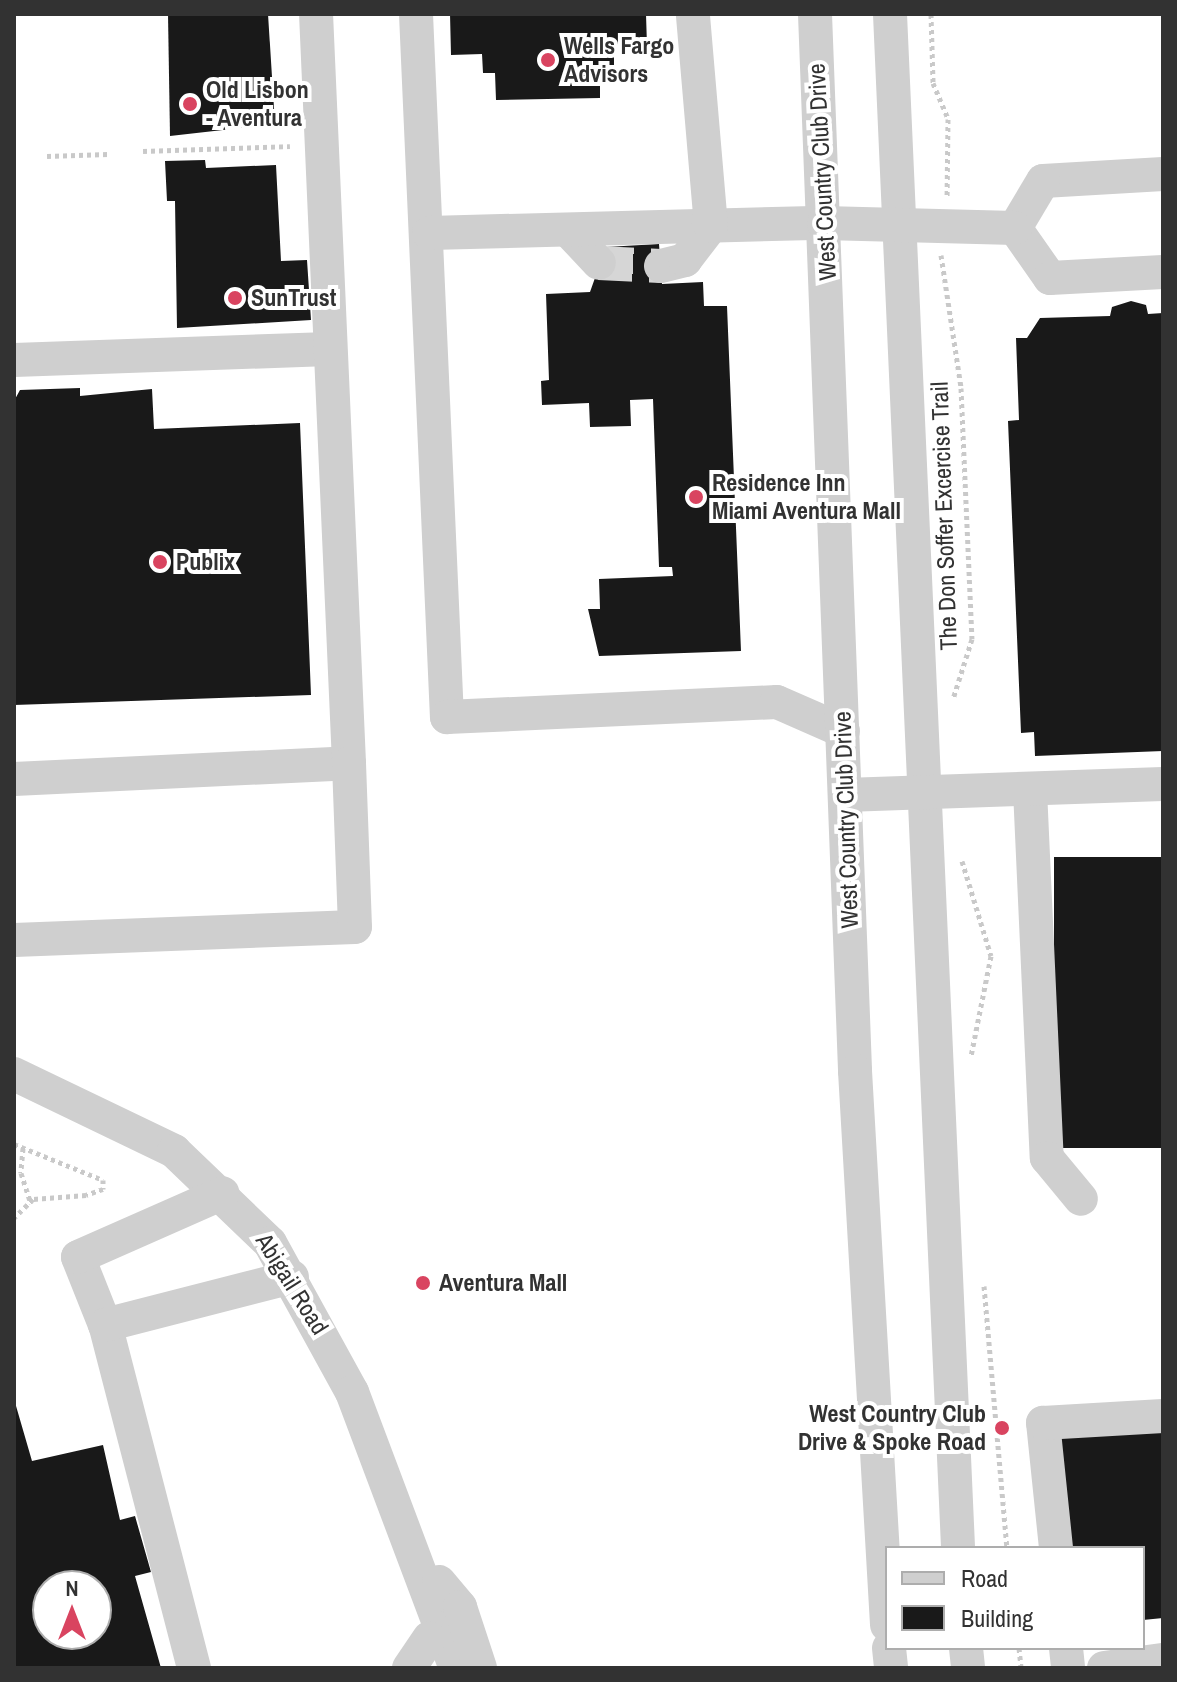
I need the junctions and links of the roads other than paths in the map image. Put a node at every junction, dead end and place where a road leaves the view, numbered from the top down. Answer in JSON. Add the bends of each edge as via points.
{"nodes":[{"id":1,"x":316,"y":14,"type":"edge"},
{"id":2,"x":416,"y":14,"type":"edge"},
{"id":3,"x":693,"y":14,"type":"edge"},
{"id":4,"x":815,"y":14,"type":"edge"},
{"id":5,"x":890,"y":14,"type":"edge"},
{"id":6,"x":1163,"y":174,"type":"edge"},
{"id":7,"x":824,"y":223,"type":"junction"},
{"id":8,"x":711,"y":226,"type":"junction"},
{"id":9,"x":1015,"y":228,"type":"junction"},
{"id":10,"x":899,"y":229,"type":"junction"},
{"id":11,"x":568,"y":230,"type":"junction"},
{"id":12,"x":429,"y":233,"type":"junction"},
{"id":13,"x":599,"y":263,"type":"tunnel mouth"},
{"id":14,"x":661,"y":266,"type":"tunnel mouth"},
{"id":15,"x":1163,"y":272,"type":"edge"},
{"id":16,"x":329,"y":349,"type":"junction"},
{"id":17,"x":14,"y":360,"type":"edge"},
{"id":18,"x":843,"y":731,"type":"junction"},
{"id":19,"x":349,"y":763,"type":"junction"},
{"id":20,"x":14,"y":779,"type":"edge"},
{"id":21,"x":1163,"y":784,"type":"edge"},
{"id":22,"x":1030,"y":790,"type":"junction"},
{"id":23,"x":921,"y":793,"type":"junction"},
{"id":24,"x":845,"y":795,"type":"junction"},
{"id":25,"x":14,"y":940,"type":"edge"},
{"id":26,"x":14,"y":1074,"type":"edge"},
{"id":27,"x":223,"y":1193,"type":"junction"},
{"id":28,"x":1081,"y":1199,"type":"dead end"},
{"id":29,"x":292,"y":1277,"type":"junction"},
{"id":30,"x":105,"y":1325,"type":"junction"},
{"id":31,"x":1163,"y":1416,"type":"edge"},
{"id":32,"x":958,"y":1546,"type":"edge"},
{"id":33,"x":1056,"y":1546,"type":"edge"},
{"id":34,"x":425,"y":1577,"type":"junction"},
{"id":35,"x":885,"y":1585,"type":"edge"},
{"id":36,"x":432,"y":1653,"type":"edge"},
{"id":37,"x":1163,"y":1660,"type":"edge"},
{"id":38,"x":476,"y":1663,"type":"edge"},
{"id":39,"x":194,"y":1668,"type":"edge"},
{"id":40,"x":409,"y":1668,"type":"edge"},
{"id":41,"x":1104,"y":1668,"type":"edge"}],
"edges":[{"from":1,"to":16,"type":"street"},
{"from":2,"to":12,"type":"street"},
{"from":3,"to":8,"type":"street"},
{"from":4,"to":7,"type":"street","name":"West Country Club Drive"},
{"from":5,"to":10,"type":"street"},
{"from":6,"to":9,"type":"street","via":[[1043,181]]},
{"from":7,"to":8,"type":"street"},
{"from":7,"to":10,"type":"street"},
{"from":7,"to":18,"type":"street","name":"West Country Club Drive"},
{"from":8,"to":11,"type":"street"},
{"from":8,"to":14,"type":"street","via":[[685,260]]},
{"from":9,"to":10,"type":"street"},
{"from":9,"to":15,"type":"street","via":[[1050,278]]},
{"from":10,"to":23,"type":"street"},
{"from":11,"to":12,"type":"street"},
{"from":11,"to":13,"type":"street"},
{"from":12,"to":18,"type":"street","via":[[447,717],[777,702]]},
{"from":16,"to":17,"type":"street"},
{"from":16,"to":19,"type":"street"},
{"from":18,"to":24,"type":"street","name":"West Country Club Drive"},
{"from":19,"to":20,"type":"street"},
{"from":19,"to":25,"type":"street","via":[[355,927]]},
{"from":21,"to":22,"type":"street"},
{"from":22,"to":23,"type":"street"},
{"from":22,"to":28,"type":"street","via":[[1047,1158]]},
{"from":23,"to":24,"type":"street"},
{"from":23,"to":32,"type":"street"},
{"from":24,"to":35,"type":"street","name":"West Country Club Drive"},
{"from":26,"to":27,"type":"street","name":"Abigail Road","via":[[150,1135]]},
{"from":27,"to":29,"type":"street","name":"Abigail Road"},
{"from":27,"to":30,"type":"street","via":[[78,1257]]},
{"from":29,"to":30,"type":"street"},
{"from":29,"to":34,"type":"street","name":"Abigail Road","via":[[352,1392]]},
{"from":30,"to":39,"type":"street"},
{"from":31,"to":33,"type":"street","via":[[1043,1423]]},
{"from":34,"to":36,"type":"street","name":"Abigail Road"},
{"from":34,"to":38,"type":"street","name":"Abigail Road","via":[[460,1607]]},
{"from":36,"to":40,"type":"street"},
{"from":37,"to":41,"type":"street"}]}
